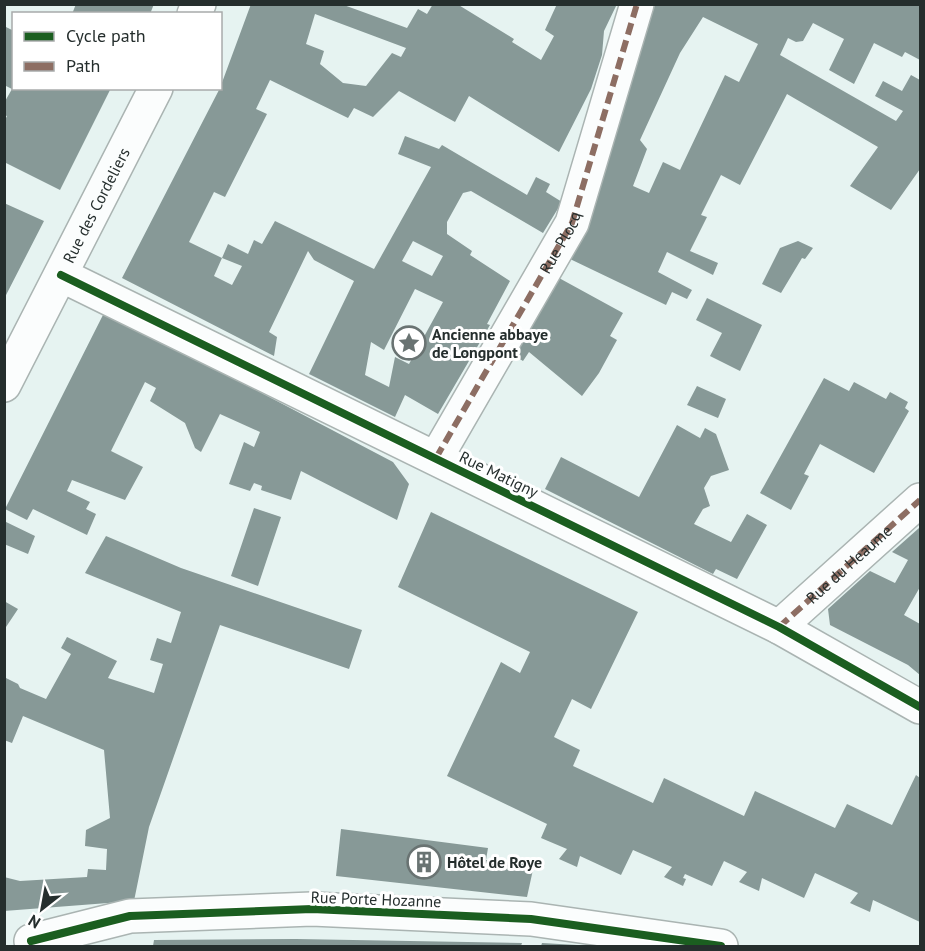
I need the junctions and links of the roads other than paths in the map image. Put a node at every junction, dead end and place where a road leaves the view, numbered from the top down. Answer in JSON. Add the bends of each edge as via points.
{"nodes":[{"id":1,"x":638,"y":4,"type":"edge"},
{"id":2,"x":155,"y":90,"type":"edge"},
{"id":3,"x":61,"y":275,"type":"junction"},
{"id":4,"x":4,"y":385,"type":"edge"},
{"id":5,"x":436,"y":458,"type":"junction"},
{"id":6,"x":921,"y":500,"type":"edge"},
{"id":7,"x":779,"y":627,"type":"junction"},
{"id":8,"x":921,"y":707,"type":"edge"},
{"id":9,"x":529,"y":933,"type":"edge"},
{"id":10,"x":25,"y":940,"type":"edge"},
{"id":11,"x":721,"y":946,"type":"edge"}],
"edges":[{"from":1,"to":5,"type":"street","name":"Rue Plocq","via":[[572,223]]},
{"from":2,"to":3,"type":"street","name":"Rue des Cordeliers"},
{"from":3,"to":4,"type":"street","name":"Rue des Cordeliers"},
{"from":3,"to":5,"type":"street","name":"Rue Matigny"},
{"from":5,"to":7,"type":"street","name":"Rue Matigny"},
{"from":6,"to":7,"type":"street","name":"Rue du Heaume"},
{"from":7,"to":8,"type":"street","name":"Rue Matigny"},
{"from":9,"to":10,"type":"street","name":"Rue Porte Hozanne","via":[[312,909],[130,916]]},
{"from":9,"to":11,"type":"street","name":"Rue Porte Hozanne"}]}
